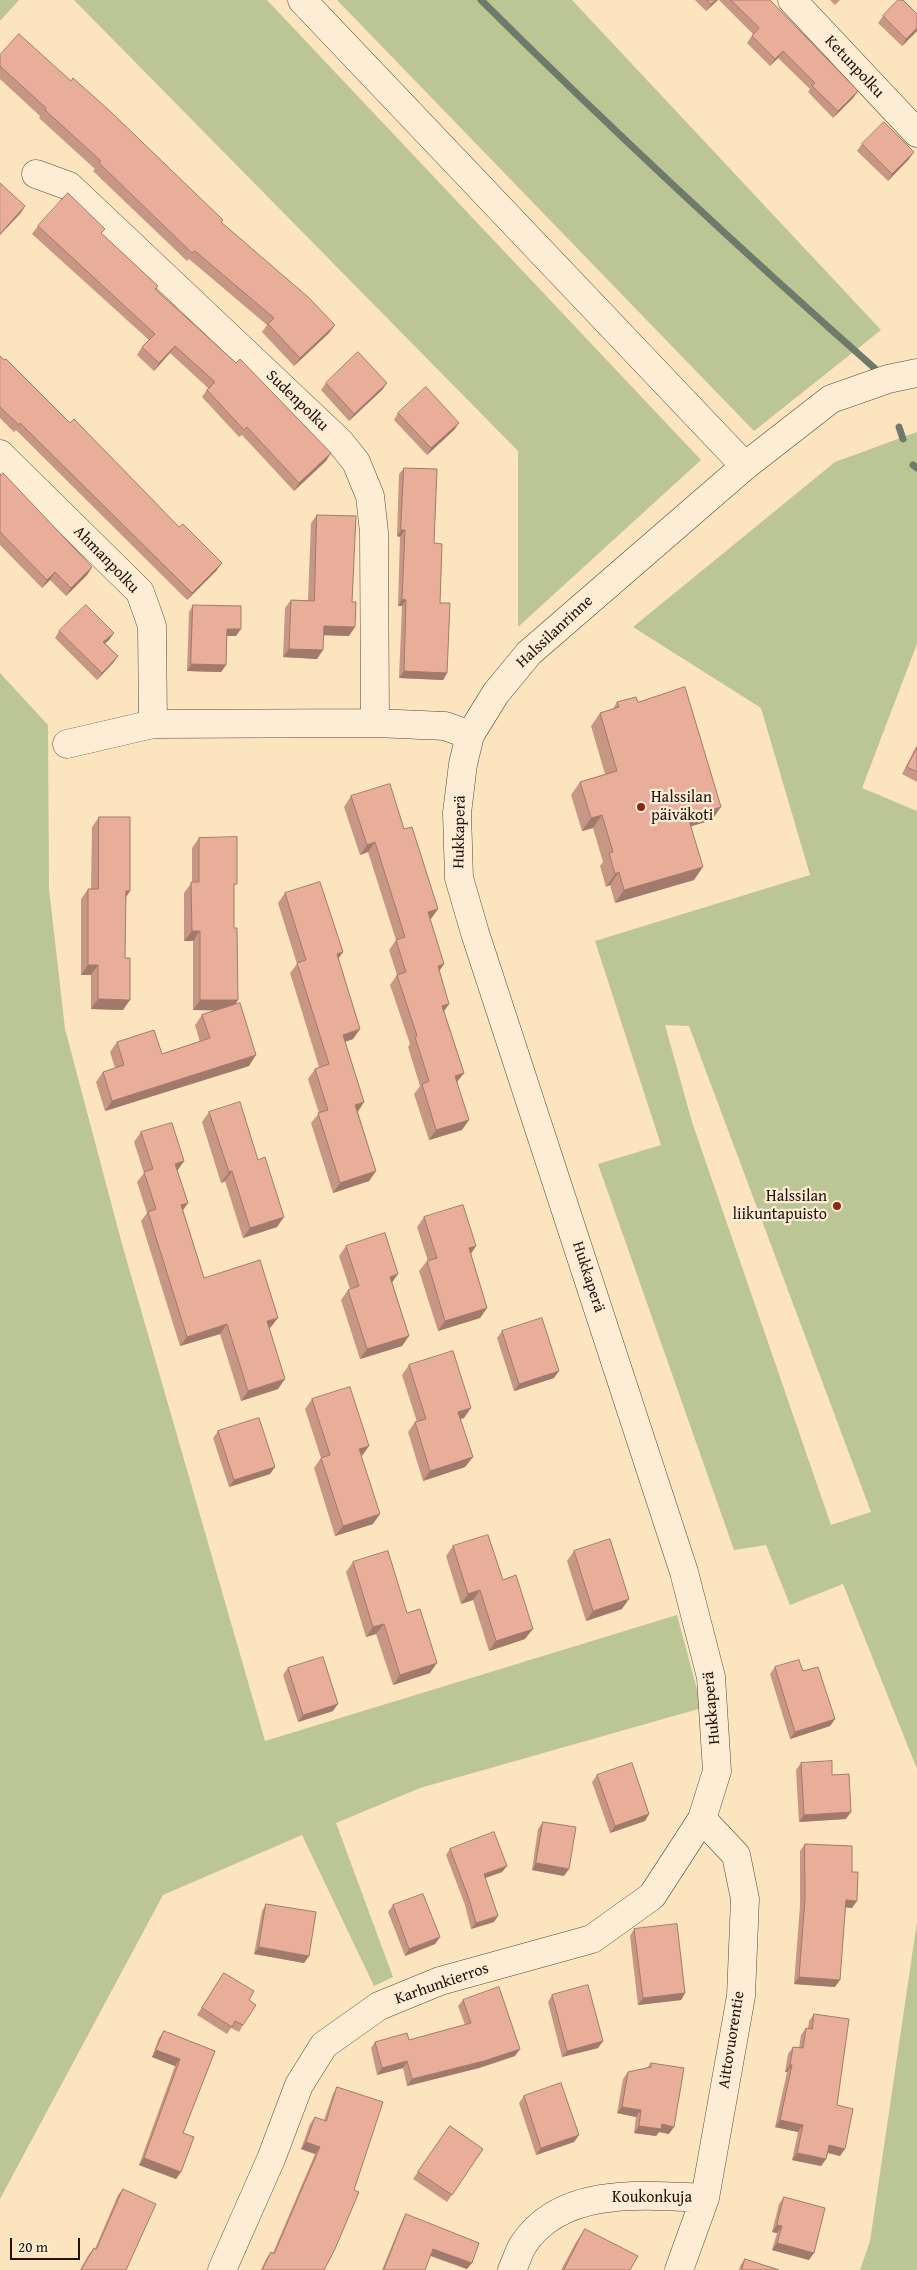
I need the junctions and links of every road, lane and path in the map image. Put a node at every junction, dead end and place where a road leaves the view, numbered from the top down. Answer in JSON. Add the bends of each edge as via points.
{"nodes":[{"id":1,"x":302,"y":0,"type":"edge"},
{"id":2,"x":792,"y":0,"type":"edge"},
{"id":3,"x":917,"y":133,"type":"edge"},
{"id":4,"x":36,"y":174,"type":"dead end"},
{"id":5,"x":917,"y":373,"type":"edge"},
{"id":6,"x":0,"y":454,"type":"edge"},
{"id":7,"x":745,"y":466,"type":"junction"},
{"id":8,"x":375,"y":723,"type":"junction"},
{"id":9,"x":153,"y":724,"type":"junction"},
{"id":10,"x":470,"y":735,"type":"junction"},
{"id":11,"x":67,"y":744,"type":"dead end"},
{"id":12,"x":702,"y":1819,"type":"junction"},
{"id":13,"x":705,"y":2198,"type":"junction"},
{"id":14,"x":222,"y":2270,"type":"edge"},
{"id":15,"x":512,"y":2270,"type":"edge"},
{"id":16,"x":679,"y":2270,"type":"edge"}],
"edges":[{"from":1,"to":7,"type":"street"},
{"from":2,"to":3,"type":"street","name":"Ketunpolku"},
{"from":4,"to":8,"type":"street","name":"Sudenpolku","via":[[69,186],[340,442],[356,462],[370,496],[374,532]]},
{"from":5,"to":7,"type":"street","name":"Halssilanrinne","via":[[888,379],[831,399]]},
{"from":6,"to":9,"type":"street","name":"Ahmanpolku","via":[[140,592],[152,626]]},
{"from":7,"to":10,"type":"street","name":"Halssilanrinne","via":[[529,652],[496,693]]},
{"from":8,"to":9,"type":"street"},
{"from":8,"to":10,"type":"street","via":[[445,726]]},
{"from":9,"to":11,"type":"street"},
{"from":10,"to":12,"type":"street","name":"Hukkaperä","via":[[457,812],[460,878],[684,1572],[710,1670],[717,1771]]},
{"from":12,"to":13,"type":"street","name":"Aittovuorentie","via":[[736,1855],[745,1899],[741,1996]]},
{"from":12,"to":14,"type":"street","name":"Karhunkierros","via":[[652,1896],[592,1939],[432,1984],[379,2006],[324,2045],[299,2085],[271,2160]]},
{"from":13,"to":15,"type":"street","name":"Koukonkuja","via":[[636,2195],[591,2200],[546,2220],[523,2245]]},
{"from":13,"to":16,"type":"street","name":"Aittovuorentie"}]}
